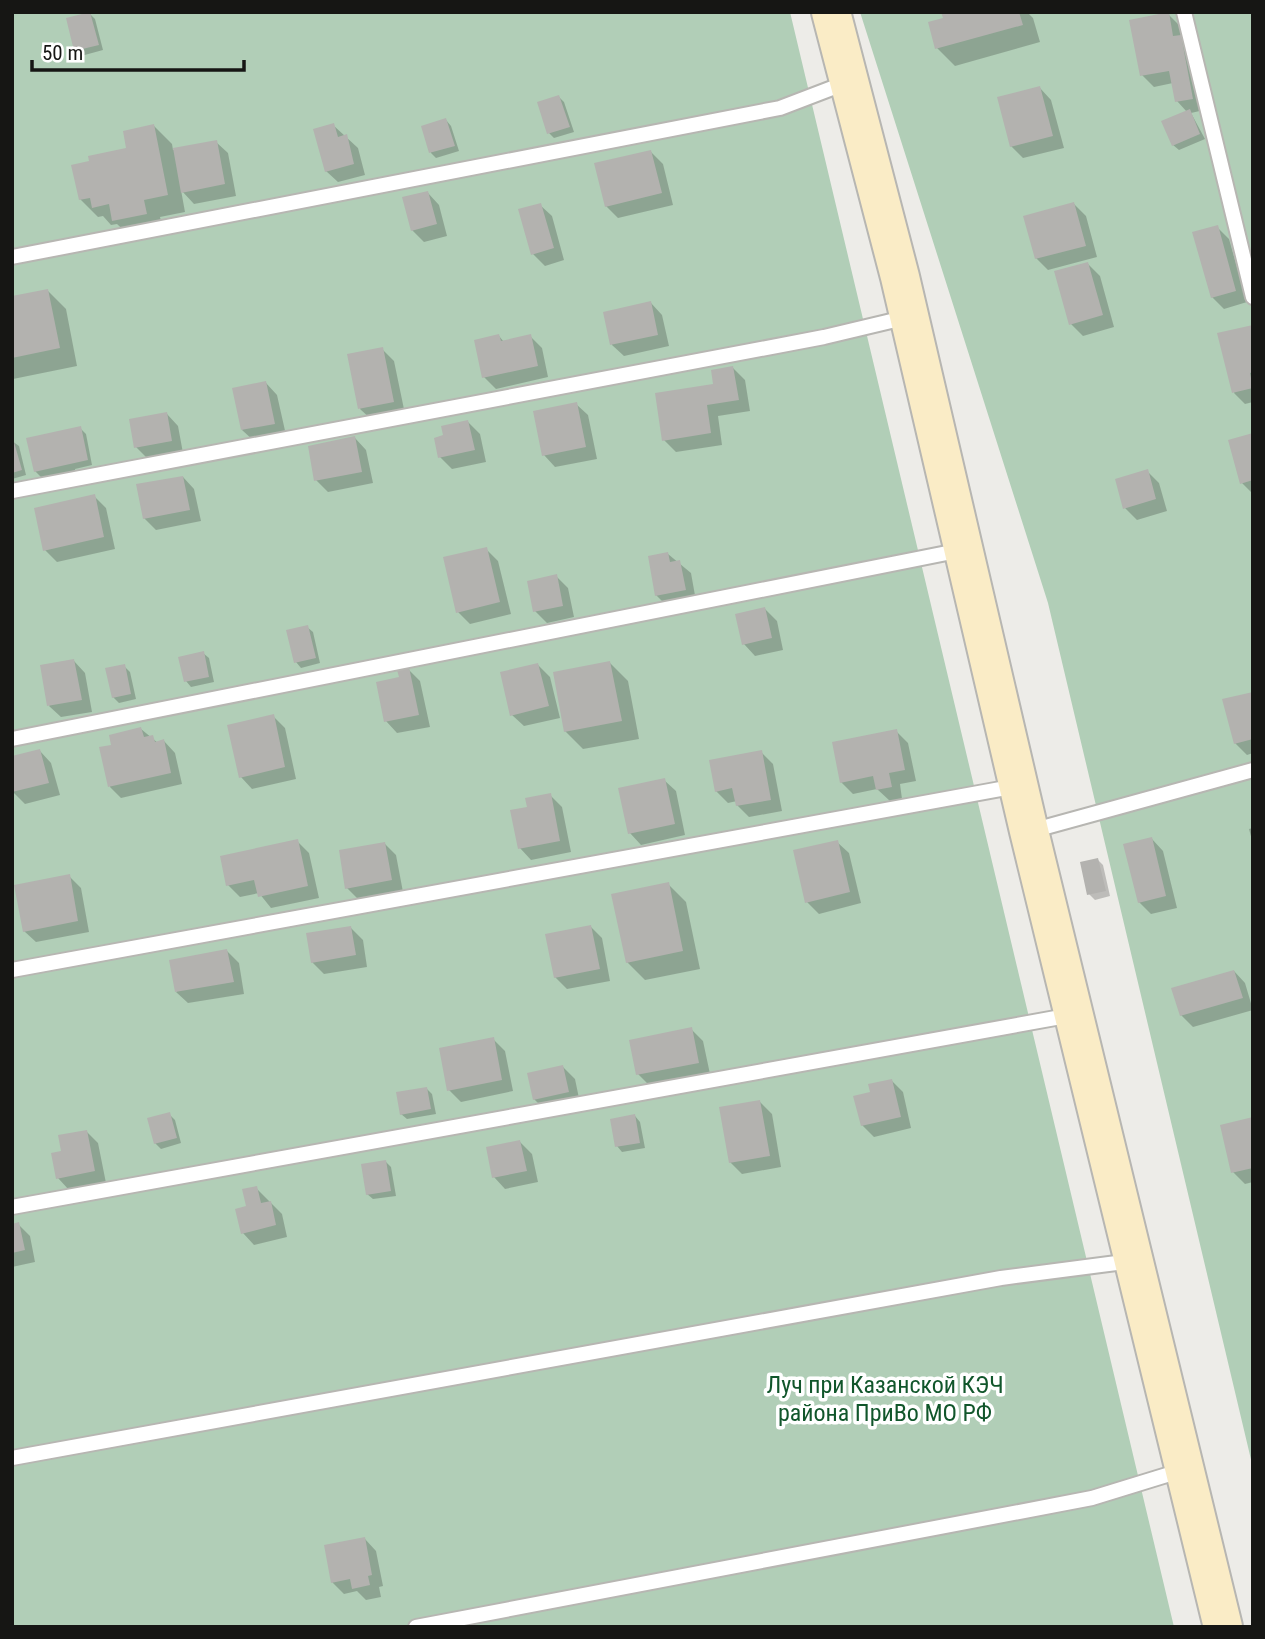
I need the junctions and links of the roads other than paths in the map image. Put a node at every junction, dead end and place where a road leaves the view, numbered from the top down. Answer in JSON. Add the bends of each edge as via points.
{"nodes":[{"id":1,"x":831,"y":12,"type":"edge"},
{"id":2,"x":1184,"y":12,"type":"edge"},
{"id":3,"x":849,"y":81,"type":"junction"},
{"id":4,"x":12,"y":257,"type":"edge"},
{"id":5,"x":1253,"y":297,"type":"edge"},
{"id":6,"x":909,"y":317,"type":"junction"},
{"id":7,"x":12,"y":491,"type":"edge"},
{"id":8,"x":964,"y":549,"type":"junction"},
{"id":9,"x":12,"y":739,"type":"edge"},
{"id":10,"x":1253,"y":770,"type":"edge"},
{"id":11,"x":1018,"y":786,"type":"junction"},
{"id":12,"x":1029,"y":831,"type":"junction"},
{"id":13,"x":12,"y":970,"type":"edge"},
{"id":14,"x":1074,"y":1015,"type":"junction"},
{"id":15,"x":12,"y":1207,"type":"edge"},
{"id":16,"x":1133,"y":1261,"type":"junction"},
{"id":17,"x":12,"y":1458,"type":"edge"},
{"id":18,"x":1184,"y":1469,"type":"junction"},
{"id":19,"x":416,"y":1627,"type":"edge"},
{"id":20,"x":1223,"y":1627,"type":"edge"}],
"edges":[{"from":1,"to":3,"type":"street"},
{"from":2,"to":5,"type":"lane"},
{"from":3,"to":4,"type":"lane","via":[[780,108]]},
{"from":3,"to":6,"type":"street"},
{"from":6,"to":7,"type":"lane"},
{"from":6,"to":8,"type":"street"},
{"from":8,"to":9,"type":"lane"},
{"from":8,"to":11,"type":"street"},
{"from":10,"to":12,"type":"lane"},
{"from":11,"to":12,"type":"street"},
{"from":11,"to":13,"type":"lane"},
{"from":12,"to":14,"type":"street"},
{"from":14,"to":15,"type":"lane"},
{"from":14,"to":16,"type":"street"},
{"from":16,"to":17,"type":"lane","via":[[1001,1278]]},
{"from":16,"to":18,"type":"street"},
{"from":18,"to":19,"type":"lane","via":[[1092,1498]]},
{"from":18,"to":20,"type":"street"}]}
